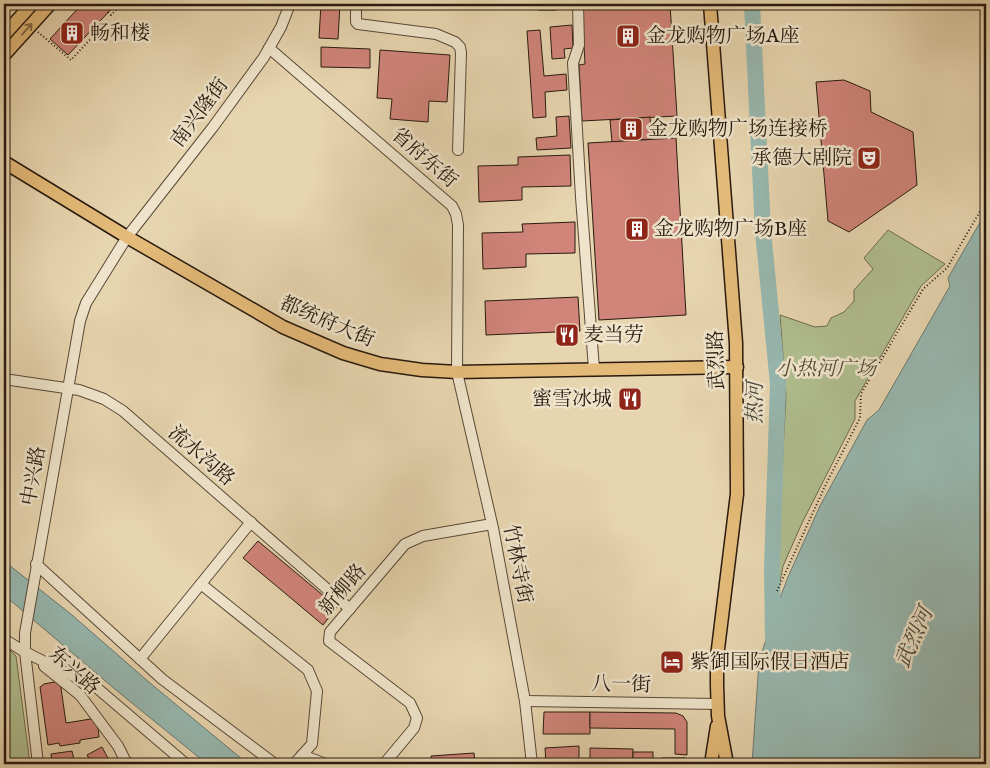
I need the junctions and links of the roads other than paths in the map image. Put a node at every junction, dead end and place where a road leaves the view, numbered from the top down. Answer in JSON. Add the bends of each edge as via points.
{"nodes":[{"id":1,"x":32,"y":4,"type":"edge"},
{"id":2,"x":50,"y":4,"type":"edge"},
{"id":3,"x":290,"y":4,"type":"edge"},
{"id":4,"x":356,"y":4,"type":"edge"},
{"id":5,"x":578,"y":4,"type":"edge"},
{"id":6,"x":710,"y":4,"type":"edge"},
{"id":7,"x":4,"y":35,"type":"edge"},
{"id":8,"x":269,"y":48,"type":"junction"},
{"id":9,"x":4,"y":55,"type":"edge"},
{"id":10,"x":458,"y":150,"type":"dead end"},
{"id":11,"x":4,"y":162,"type":"edge"},
{"id":12,"x":127,"y":237,"type":"junction"},
{"id":13,"x":737,"y":367,"type":"junction"},
{"id":14,"x":594,"y":369,"type":"junction"},
{"id":15,"x":457,"y":372,"type":"junction"},
{"id":16,"x":4,"y":379,"type":"edge"},
{"id":17,"x":68,"y":388,"type":"junction"},
{"id":18,"x":250,"y":522,"type":"junction"},
{"id":19,"x":492,"y":524,"type":"junction"},
{"id":20,"x":36,"y":564,"type":"junction"},
{"id":21,"x":201,"y":584,"type":"junction"},
{"id":22,"x":350,"y":609,"type":"junction"},
{"id":23,"x":4,"y":639,"type":"edge"},
{"id":24,"x":25,"y":652,"type":"junction"},
{"id":25,"x":140,"y":659,"type":"junction"},
{"id":26,"x":525,"y":702,"type":"junction"},
{"id":27,"x":718,"y":710,"type":"junction"},
{"id":28,"x":302,"y":755,"type":"junction"},
{"id":29,"x":38,"y":764,"type":"edge"},
{"id":30,"x":127,"y":764,"type":"edge"},
{"id":31,"x":186,"y":764,"type":"edge"},
{"id":32,"x":275,"y":764,"type":"edge"},
{"id":33,"x":294,"y":764,"type":"edge"},
{"id":34,"x":326,"y":764,"type":"edge"},
{"id":35,"x":384,"y":764,"type":"edge"},
{"id":36,"x":532,"y":764,"type":"edge"},
{"id":37,"x":711,"y":764,"type":"edge"},
{"id":38,"x":727,"y":764,"type":"edge"}],
"edges":[{"from":1,"to":7,"type":"main road"},
{"from":9,"to":2,"type":"main road","one_way":true},
{"from":3,"to":8,"type":"street","name":"南兴隆街"},
{"from":4,"to":10,"type":"street","via":[[358,24],[436,34],[460,47]]},
{"from":5,"to":14,"type":"street","via":[[579,45],[573,64]]},
{"from":6,"to":13,"type":"main road","name":"武烈路"},
{"from":8,"to":12,"type":"street","name":"南兴隆街","via":[[213,127]]},
{"from":8,"to":15,"type":"street","name":"省府东街","via":[[452,206],[458,225]]},
{"from":11,"to":12,"type":"main road","name":"都统府大街"},
{"from":12,"to":15,"type":"main road","name":"都统府大街","via":[[283,327],[343,353],[380,364]]},
{"from":12,"to":17,"type":"street","name":"中兴路","via":[[86,303]]},
{"from":13,"to":14,"type":"main road","name":"都统府大街"},
{"from":13,"to":27,"type":"main road","name":"武烈路","via":[[737,494],[717,657]]},
{"from":14,"to":15,"type":"main road","name":"都统府大街"},
{"from":15,"to":19,"type":"street","name":"竹林寺街"},
{"from":16,"to":17,"type":"street","name":"流水沟路"},
{"from":17,"to":18,"type":"street","name":"流水沟路","via":[[104,399],[123,411]]},
{"from":17,"to":20,"type":"street","name":"中兴路"},
{"from":18,"to":21,"type":"street"},
{"from":18,"to":22,"type":"street","name":"流水沟路"},
{"from":19,"to":22,"type":"street","name":"新柳路","via":[[423,536],[405,544]]},
{"from":19,"to":26,"type":"street","name":"竹林寺街"},
{"from":20,"to":24,"type":"street","name":"中兴路","via":[[26,622]]},
{"from":20,"to":25,"type":"street"},
{"from":21,"to":25,"type":"street"},
{"from":21,"to":28,"type":"street","via":[[308,670],[317,691],[312,744]]},
{"from":22,"to":35,"type":"street","name":"新柳路","via":[[330,632],[328,641],[410,703],[417,718],[414,728]]},
{"from":23,"to":24,"type":"street","name":"东兴路"},
{"from":24,"to":29,"type":"street","name":"中兴路"},
{"from":24,"to":30,"type":"street","name":"东兴路","via":[[80,695],[118,746]]},
{"from":24,"to":31,"type":"street","via":[[97,688]]},
{"from":25,"to":32,"type":"street"},
{"from":26,"to":27,"type":"street","name":"八一街"},
{"from":26,"to":36,"type":"street","name":"竹林寺街"},
{"from":27,"to":37,"type":"main road","name":"武烈路"},
{"from":27,"to":38,"type":"main road","name":"武烈路"},
{"from":28,"to":33,"type":"street"},
{"from":28,"to":34,"type":"street"}]}
